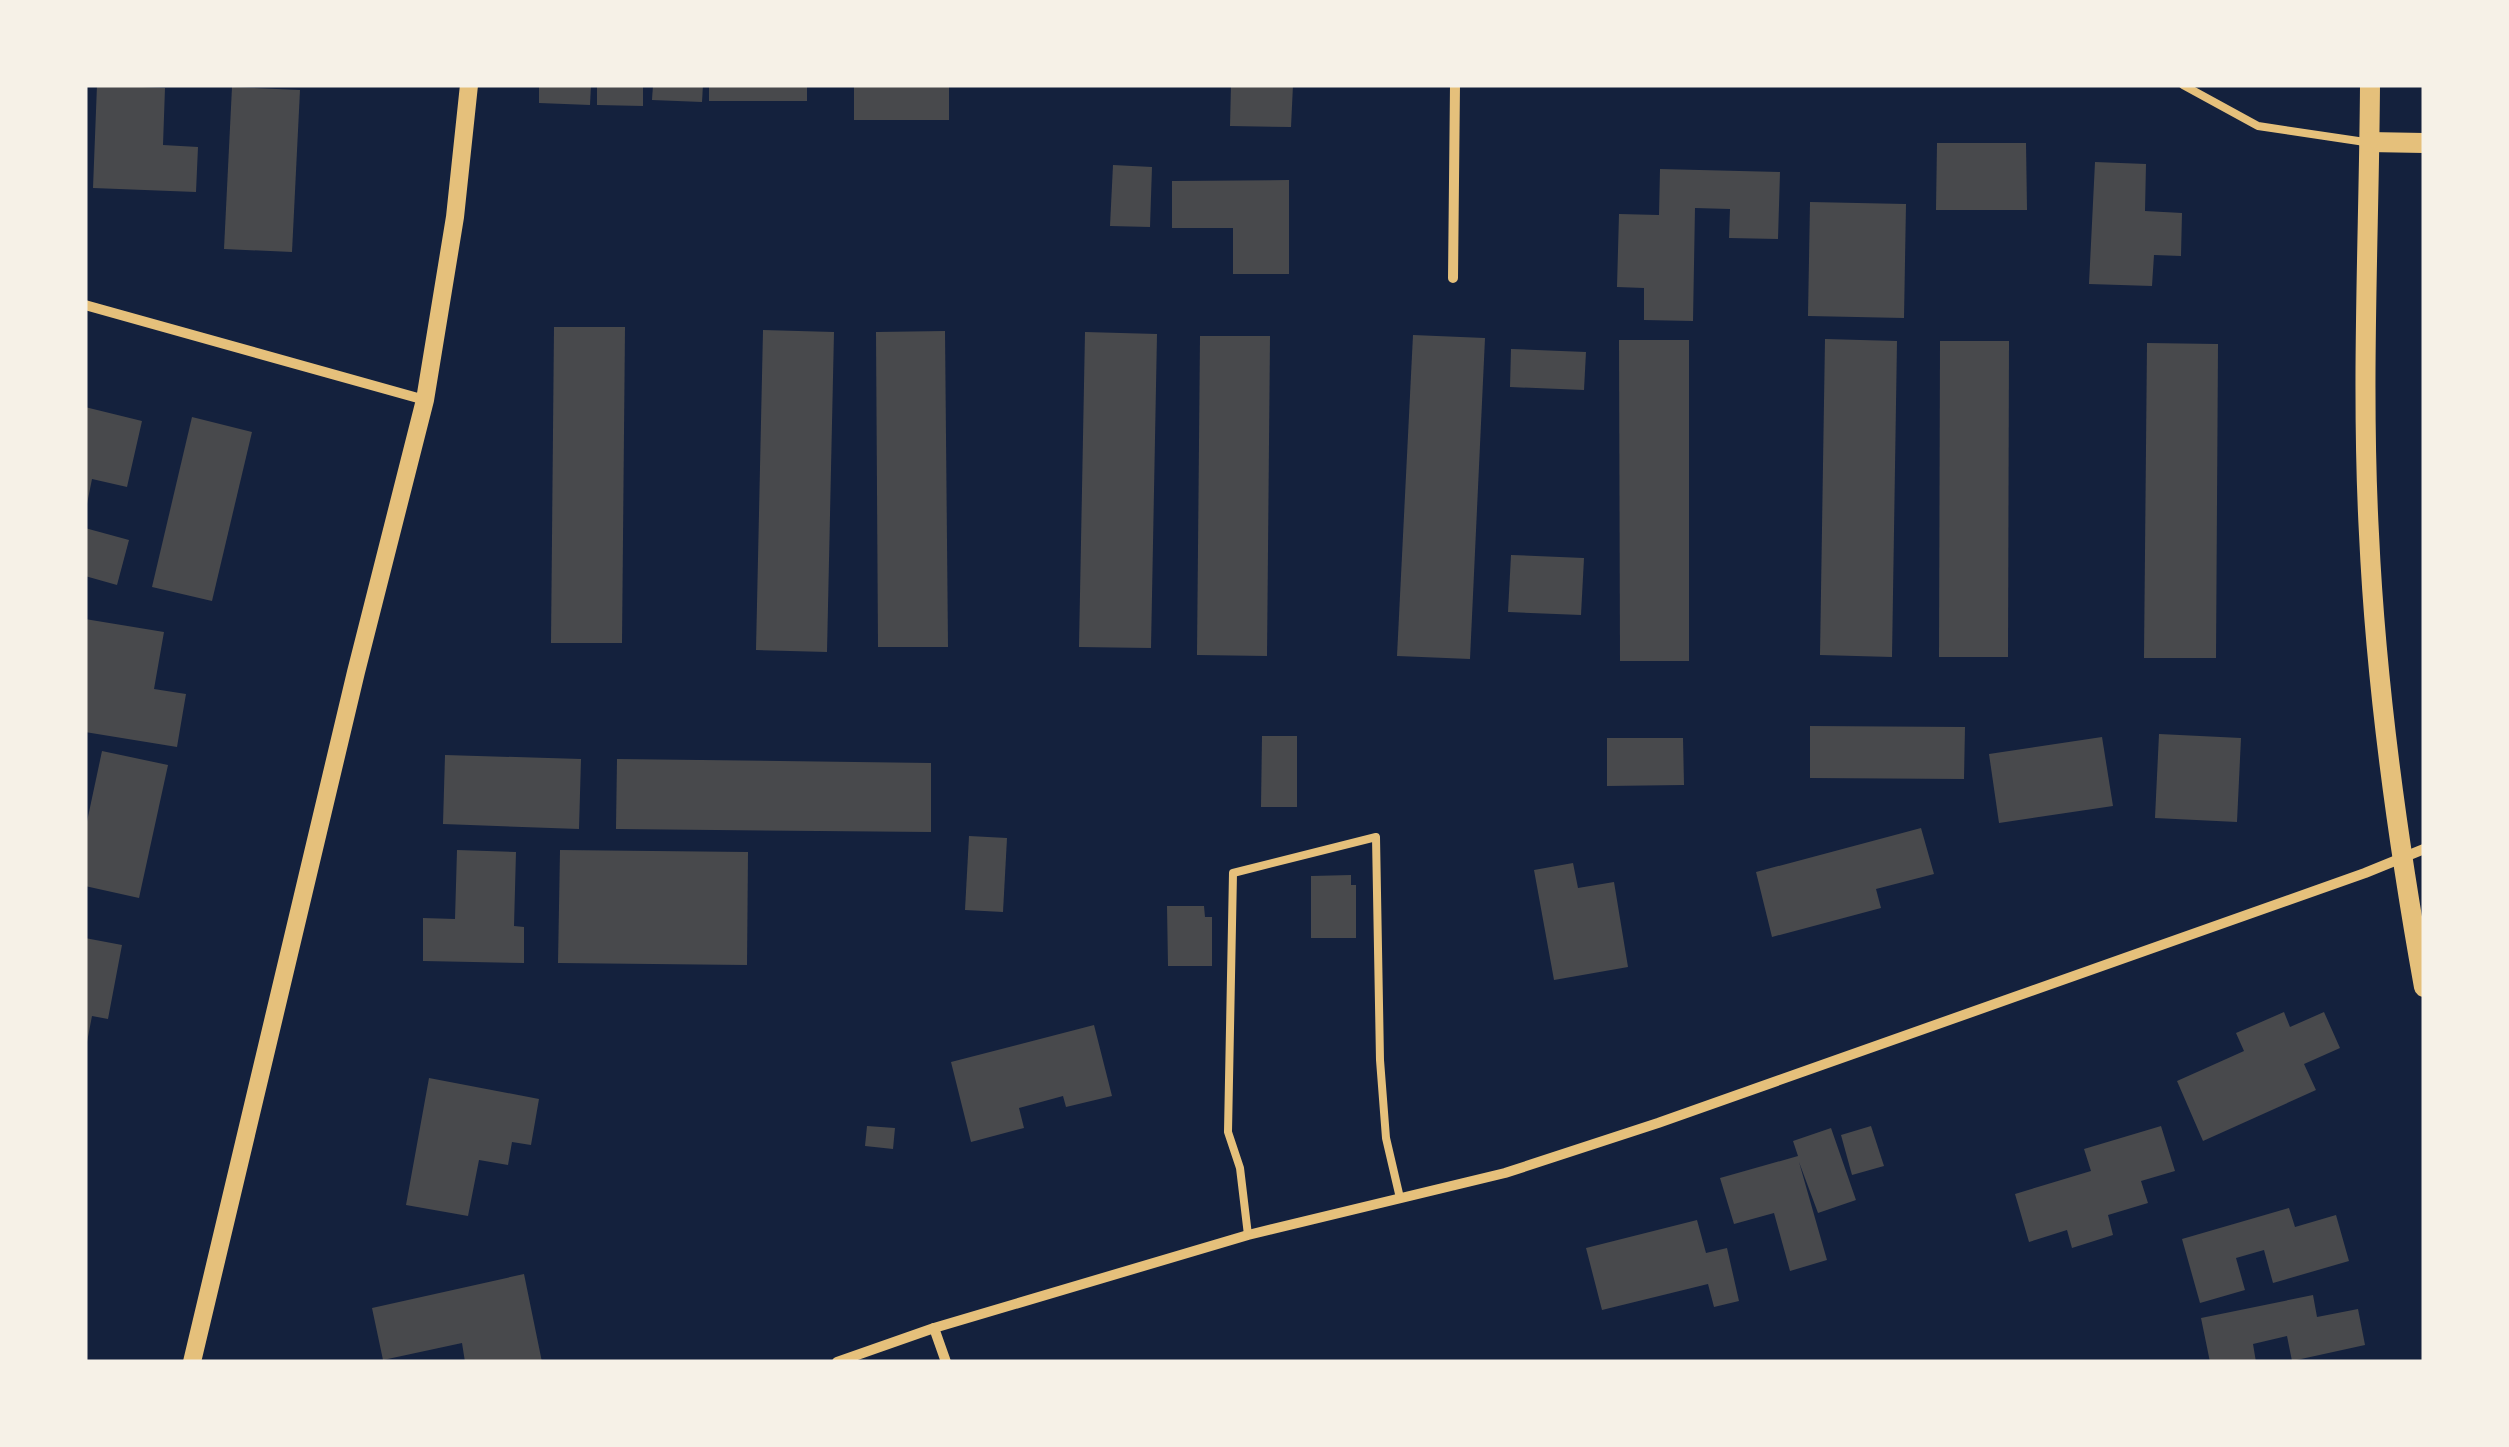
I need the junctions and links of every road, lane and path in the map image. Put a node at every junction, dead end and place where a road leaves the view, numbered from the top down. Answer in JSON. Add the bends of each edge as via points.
{"nodes":[{"id":1,"x":469,"y":85,"type":"edge"},
{"id":2,"x":1455,"y":85,"type":"edge"},
{"id":3,"x":2184,"y":85,"type":"edge"},
{"id":4,"x":2370,"y":85,"type":"edge"},
{"id":5,"x":2369,"y":142,"type":"junction"},
{"id":6,"x":2424,"y":143,"type":"edge"},
{"id":7,"x":1453,"y":278,"type":"dead end"},
{"id":8,"x":85,"y":305,"type":"edge"},
{"id":9,"x":425,"y":400,"type":"junction"},
{"id":10,"x":2424,"y":850,"type":"edge"},
{"id":11,"x":2401,"y":860,"type":"junction"},
{"id":12,"x":2424,"y":986,"type":"edge"},
{"id":13,"x":1400,"y":1198,"type":"junction"},
{"id":14,"x":1248,"y":1235,"type":"junction"},
{"id":15,"x":934,"y":1328,"type":"junction"},
{"id":16,"x":192,"y":1362,"type":"edge"},
{"id":17,"x":838,"y":1362,"type":"edge"},
{"id":18,"x":946,"y":1362,"type":"edge"}],
"edges":[{"from":1,"to":9,"type":"street"},
{"from":2,"to":7,"type":"street"},
{"from":3,"to":5,"type":"lane","via":[[2258,126]]},
{"from":4,"to":5,"type":"main road"},
{"from":5,"to":6,"type":"main road"},
{"from":5,"to":11,"type":"main road","via":[[2369,534]]},
{"from":8,"to":9,"type":"street"},
{"from":9,"to":16,"type":"street"},
{"from":10,"to":11,"type":"street"},
{"from":11,"to":12,"type":"main road"},
{"from":11,"to":13,"type":"street","via":[[1658,1124]]},
{"from":13,"to":14,"type":"street"},
{"from":13,"to":14,"type":"lane","via":[[1386,1138],[1380,1060],[1376,837],[1233,872],[1228,1132]]},
{"from":14,"to":15,"type":"street"},
{"from":15,"to":17,"type":"street"},
{"from":15,"to":18,"type":"street"}]}
